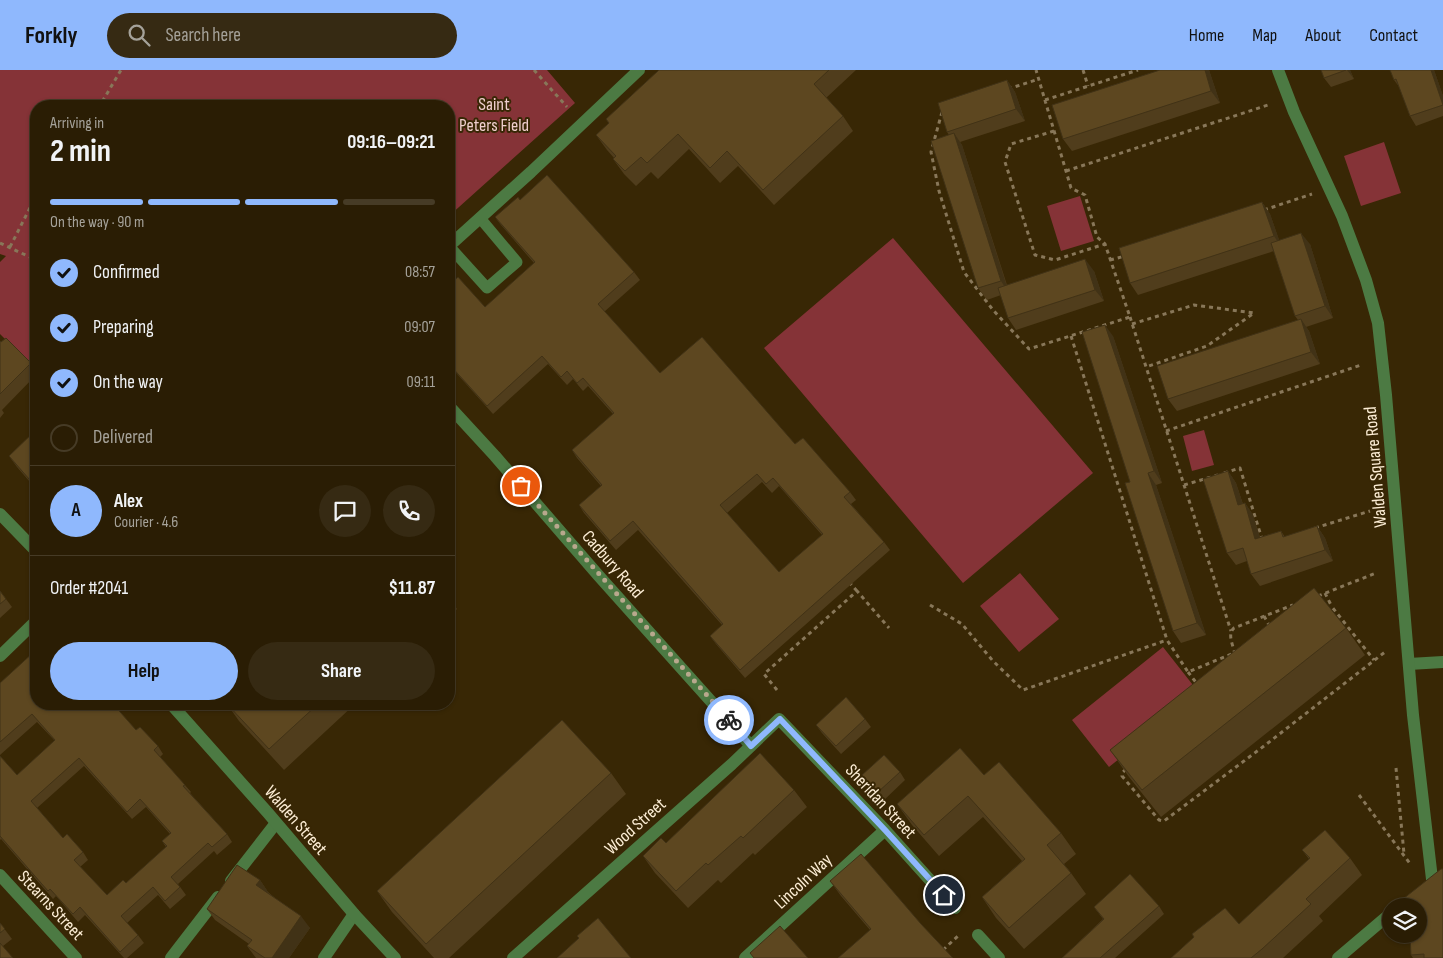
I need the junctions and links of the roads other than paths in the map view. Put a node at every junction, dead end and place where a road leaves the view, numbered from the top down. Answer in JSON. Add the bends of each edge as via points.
{"nodes":[{"id":1,"x":639,"y":70,"type":"edge"},
{"id":2,"x":1278,"y":70,"type":"edge"},
{"id":3,"x":480,"y":218,"type":"junction"},
{"id":4,"x":455,"y":241,"type":"edge"},
{"id":5,"x":455,"y":253,"type":"edge"},
{"id":6,"x":455,"y":413,"type":"edge"},
{"id":7,"x":0,"y":514,"type":"edge"},
{"id":8,"x":30,"y":545,"type":"edge"},
{"id":9,"x":30,"y":627,"type":"edge"},
{"id":10,"x":0,"y":656,"type":"edge"},
{"id":11,"x":1443,"y":662,"type":"edge"},
{"id":12,"x":1409,"y":664,"type":"junction"},
{"id":13,"x":175,"y":710,"type":"edge"},
{"id":14,"x":780,"y":719,"type":"joint"},
{"id":15,"x":751,"y":746,"type":"junction"},
{"id":16,"x":276,"y":823,"type":"junction"},
{"id":17,"x":885,"y":830,"type":"junction"},
{"id":18,"x":1443,"y":871,"type":"edge"},
{"id":19,"x":0,"y":875,"type":"edge"},
{"id":20,"x":955,"y":908,"type":"dead end"},
{"id":21,"x":354,"y":914,"type":"junction"},
{"id":22,"x":1382,"y":921,"type":"edge"},
{"id":23,"x":978,"y":935,"type":"dead end"},
{"id":24,"x":76,"y":958,"type":"edge"},
{"id":25,"x":171,"y":958,"type":"edge"},
{"id":26,"x":324,"y":958,"type":"edge"},
{"id":27,"x":395,"y":958,"type":"edge"},
{"id":28,"x":513,"y":958,"type":"edge"},
{"id":29,"x":745,"y":958,"type":"edge"},
{"id":30,"x":999,"y":958,"type":"edge"},
{"id":31,"x":1338,"y":958,"type":"edge"}],
"edges":[{"from":1,"to":3,"type":"street"},
{"from":2,"to":12,"type":"street","name":"Walden Square Road","via":[[1342,216],[1378,322]]},
{"from":3,"to":4,"type":"street"},
{"from":3,"to":5,"type":"lane","via":[[517,262],[487,288]]},
{"from":6,"to":15,"type":"street","name":"Cadbury Road"},
{"from":7,"to":8,"type":"street"},
{"from":9,"to":10,"type":"street"},
{"from":11,"to":12,"type":"street"},
{"from":12,"to":18,"type":"street","name":"Walden Square Road","via":[[1429,882]]},
{"from":13,"to":16,"type":"street","name":"Walden Street"},
{"from":14,"to":15,"type":"street","name":"Wood Street"},
{"from":14,"to":17,"type":"street","name":"Sheridan Street"},
{"from":15,"to":28,"type":"street","name":"Wood Street"},
{"from":16,"to":21,"type":"street","name":"Walden Street"},
{"from":16,"to":25,"type":"street"},
{"from":17,"to":20,"type":"street","name":"Sheridan Street"},
{"from":17,"to":29,"type":"street","name":"Lincoln Way"},
{"from":19,"to":24,"type":"street","name":"Stearns Street"},
{"from":21,"to":26,"type":"street"},
{"from":21,"to":27,"type":"street","name":"Walden Street"},
{"from":22,"to":31,"type":"street"},
{"from":23,"to":30,"type":"street"}]}
